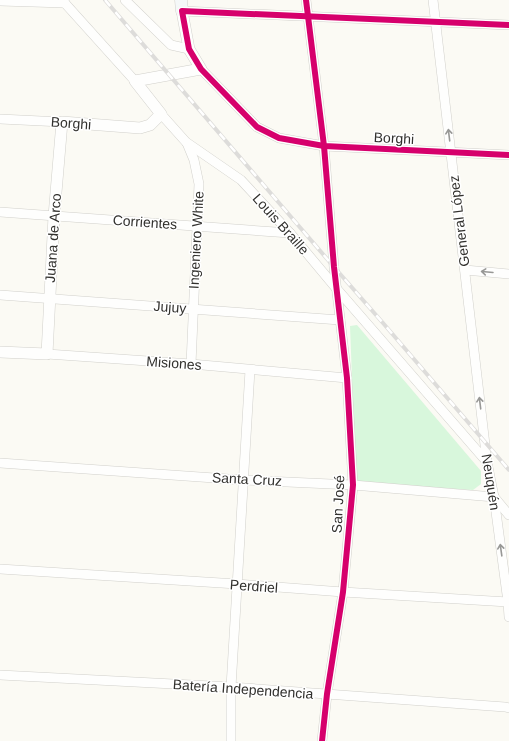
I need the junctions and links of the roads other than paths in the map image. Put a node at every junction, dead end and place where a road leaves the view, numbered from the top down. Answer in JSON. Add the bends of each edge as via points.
{"nodes":[{"id":1,"x":125,"y":0,"type":"edge"},
{"id":2,"x":306,"y":0,"type":"edge"},
{"id":3,"x":433,"y":0,"type":"edge"},
{"id":4,"x":0,"y":1,"type":"edge"},
{"id":5,"x":64,"y":2,"type":"edge"},
{"id":6,"x":182,"y":6,"type":"edge"},
{"id":7,"x":308,"y":17,"type":"junction"},
{"id":8,"x":435,"y":22,"type":"junction"},
{"id":9,"x":509,"y":25,"type":"edge"},
{"id":10,"x":189,"y":49,"type":"junction"},
{"id":11,"x":201,"y":69,"type":"junction"},
{"id":12,"x":135,"y":81,"type":"junction"},
{"id":13,"x":161,"y":114,"type":"junction"},
{"id":14,"x":0,"y":119,"type":"edge"},
{"id":15,"x":62,"y":122,"type":"junction"},
{"id":16,"x":186,"y":142,"type":"junction"},
{"id":17,"x":324,"y":146,"type":"junction"},
{"id":18,"x":451,"y":152,"type":"junction"},
{"id":19,"x":509,"y":155,"type":"edge"},
{"id":20,"x":0,"y":212,"type":"edge"},
{"id":21,"x":54,"y":216,"type":"junction"},
{"id":22,"x":198,"y":226,"type":"junction"},
{"id":23,"x":290,"y":233,"type":"junction"},
{"id":24,"x":465,"y":270,"type":"junction"},
{"id":25,"x":509,"y":274,"type":"edge"},
{"id":26,"x":336,"y":288,"type":"junction"},
{"id":27,"x":0,"y":295,"type":"edge"},
{"id":28,"x":49,"y":299,"type":"junction"},
{"id":29,"x":193,"y":309,"type":"junction"},
{"id":30,"x":340,"y":320,"type":"junction"},
{"id":31,"x":0,"y":352,"type":"edge"},
{"id":32,"x":46,"y":354,"type":"junction"},
{"id":33,"x":191,"y":364,"type":"junction"},
{"id":34,"x":250,"y":370,"type":"junction"},
{"id":35,"x":347,"y":378,"type":"junction"},
{"id":36,"x":485,"y":442,"type":"joint"},
{"id":37,"x":487,"y":462,"type":"junction"},
{"id":38,"x":0,"y":463,"type":"edge"},
{"id":39,"x":243,"y":480,"type":"junction"},
{"id":40,"x":353,"y":484,"type":"junction"},
{"id":41,"x":494,"y":497,"type":"junction"},
{"id":42,"x":509,"y":515,"type":"edge"},
{"id":43,"x":0,"y":569,"type":"edge"},
{"id":44,"x":237,"y":584,"type":"junction"},
{"id":45,"x":343,"y":592,"type":"junction"},
{"id":46,"x":508,"y":602,"type":"junction"},
{"id":47,"x":509,"y":617,"type":"edge"},
{"id":48,"x":0,"y":675,"type":"edge"},
{"id":49,"x":232,"y":687,"type":"junction"},
{"id":50,"x":327,"y":694,"type":"junction"},
{"id":51,"x":509,"y":708,"type":"edge"},
{"id":52,"x":231,"y":741,"type":"edge"},
{"id":53,"x":322,"y":741,"type":"edge"}],
"edges":[{"from":1,"to":10,"type":"street","via":[[171,45]]},
{"from":2,"to":7,"type":"street","name":"San José"},
{"from":3,"to":8,"type":"street","name":"General López"},
{"from":4,"to":5,"type":"street"},
{"from":5,"to":12,"type":"street","name":"Louis Braille"},
{"from":6,"to":7,"type":"street"},
{"from":6,"to":10,"type":"street"},
{"from":7,"to":8,"type":"street"},
{"from":7,"to":17,"type":"street","name":"San José"},
{"from":8,"to":9,"type":"street"},
{"from":18,"to":8,"type":"street","name":"General López","one_way":true},
{"from":10,"to":11,"type":"street"},
{"from":11,"to":12,"type":"street"},
{"from":11,"to":17,"type":"street","name":"Borghi","via":[[257,127],[279,138]]},
{"from":12,"to":13,"type":"street","name":"Louis Braille"},
{"from":13,"to":15,"type":"street","name":"Borghi","via":[[150,125],[140,128]]},
{"from":13,"to":16,"type":"street","name":"Louis Braille"},
{"from":14,"to":15,"type":"street","name":"Borghi"},
{"from":15,"to":21,"type":"street","name":"Juana de Arco"},
{"from":16,"to":22,"type":"street","name":"Ingeniero White","via":[[194,160],[199,184]]},
{"from":16,"to":23,"type":"street","name":"Louis Braille","via":[[240,180]]},
{"from":17,"to":18,"type":"street","name":"Borghi"},
{"from":17,"to":26,"type":"street","name":"San José"},
{"from":18,"to":19,"type":"street","name":"Borghi"},
{"from":18,"to":24,"type":"street","name":"General López"},
{"from":20,"to":21,"type":"street","name":"Corrientes"},
{"from":21,"to":22,"type":"street","name":"Corrientes"},
{"from":21,"to":28,"type":"street","name":"Juana de Arco"},
{"from":22,"to":23,"type":"street","name":"Corrientes"},
{"from":22,"to":29,"type":"street","name":"Ingeniero White"},
{"from":23,"to":26,"type":"street","name":"Louis Braille"},
{"from":25,"to":24,"type":"street","one_way":true},
{"from":36,"to":24,"type":"street","name":"General López","one_way":true},
{"from":26,"to":30,"type":"street","name":"San José"},
{"from":26,"to":37,"type":"street","name":"Louis Braille"},
{"from":27,"to":28,"type":"street","name":"Jujuy"},
{"from":28,"to":29,"type":"street","name":"Jujuy"},
{"from":28,"to":32,"type":"street","name":"Juana de Arco"},
{"from":29,"to":30,"type":"street","name":"Jujuy"},
{"from":29,"to":33,"type":"street","name":"Ingeniero White"},
{"from":30,"to":35,"type":"street","name":"San José"},
{"from":31,"to":32,"type":"street","name":"Misiones"},
{"from":32,"to":33,"type":"street","name":"Misiones"},
{"from":33,"to":34,"type":"street","name":"Misiones"},
{"from":34,"to":35,"type":"street","name":"Misiones"},
{"from":34,"to":39,"type":"street"},
{"from":35,"to":40,"type":"street","name":"San José"},
{"from":36,"to":37,"type":"street","name":"Neuquén"},
{"from":37,"to":41,"type":"street","name":"Neuquén"},
{"from":38,"to":39,"type":"street","name":"Santa Cruz"},
{"from":39,"to":40,"type":"street","name":"Santa Cruz"},
{"from":39,"to":44,"type":"street"},
{"from":40,"to":41,"type":"street","name":"Santa Cruz"},
{"from":40,"to":45,"type":"street","name":"San José"},
{"from":41,"to":42,"type":"street"},
{"from":46,"to":41,"type":"street","name":"Neuquén","one_way":true},
{"from":43,"to":44,"type":"street","name":"Perdriel"},
{"from":44,"to":45,"type":"street","name":"Perdriel"},
{"from":44,"to":49,"type":"street"},
{"from":45,"to":46,"type":"street","name":"Perdriel"},
{"from":45,"to":50,"type":"street","name":"San José"},
{"from":46,"to":47,"type":"street","name":"Neuquén"},
{"from":48,"to":49,"type":"street","name":"Batería Independencia"},
{"from":49,"to":50,"type":"street","name":"Batería Independencia"},
{"from":49,"to":52,"type":"street"},
{"from":50,"to":51,"type":"street","name":"Batería Independencia"},
{"from":50,"to":53,"type":"street","name":"San José"}]}
